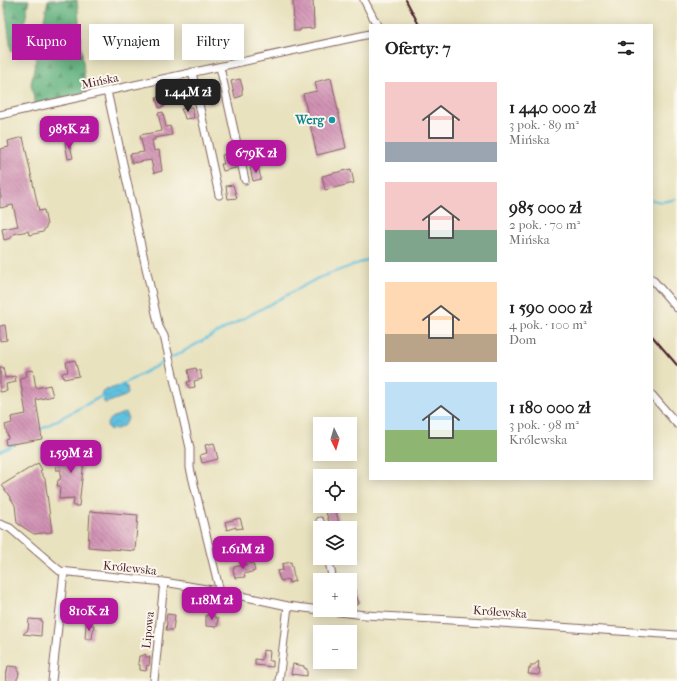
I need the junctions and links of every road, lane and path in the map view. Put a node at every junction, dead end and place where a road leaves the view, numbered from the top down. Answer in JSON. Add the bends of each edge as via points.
{"nodes":[{"id":1,"x":364,"y":0,"type":"edge"},
{"id":2,"x":376,"y":24,"type":"edge"},
{"id":3,"x":369,"y":34,"type":"edge"},
{"id":4,"x":220,"y":67,"type":"junction"},
{"id":5,"x":192,"y":72,"type":"junction"},
{"id":6,"x":107,"y":91,"type":"junction"},
{"id":7,"x":0,"y":115,"type":"edge"},
{"id":8,"x":245,"y":180,"type":"dead end"},
{"id":9,"x":219,"y":195,"type":"dead end"},
{"id":10,"x":653,"y":280,"type":"edge"},
{"id":11,"x":677,"y":308,"type":"edge"},
{"id":12,"x":653,"y":396,"type":"edge"},
{"id":13,"x":677,"y":424,"type":"edge"},
{"id":14,"x":0,"y":524,"type":"edge"},
{"id":15,"x":64,"y":572,"type":"junction"},
{"id":16,"x":164,"y":582,"type":"junction"},
{"id":17,"x":220,"y":592,"type":"junction"},
{"id":18,"x":288,"y":606,"type":"junction"},
{"id":19,"x":313,"y":609,"type":"edge"},
{"id":20,"x":357,"y":614,"type":"edge"},
{"id":21,"x":677,"y":635,"type":"edge"},
{"id":22,"x":52,"y":681,"type":"edge"},
{"id":23,"x":154,"y":681,"type":"edge"},
{"id":24,"x":279,"y":681,"type":"edge"}],
"edges":[{"from":1,"to":2,"type":"street"},
{"from":3,"to":4,"type":"street","name":"Mińska"},
{"from":4,"to":5,"type":"street","name":"Mińska"},
{"from":4,"to":8,"type":"street"},
{"from":5,"to":6,"type":"street","name":"Mińska"},
{"from":5,"to":9,"type":"street"},
{"from":6,"to":7,"type":"street","name":"Mińska"},
{"from":6,"to":17,"type":"street","via":[[159,327],[164,336],[190,448],[190,468]]},
{"from":10,"to":11,"type":"street"},
{"from":12,"to":13,"type":"street"},
{"from":14,"to":15,"type":"street","name":"Królewska","via":[[10,528]]},
{"from":15,"to":16,"type":"street","name":"Królewska"},
{"from":15,"to":22,"type":"street"},
{"from":16,"to":17,"type":"street","name":"Królewska"},
{"from":16,"to":23,"type":"street","name":"Lipowa"},
{"from":17,"to":18,"type":"street","name":"Królewska"},
{"from":18,"to":19,"type":"street","name":"Królewska"},
{"from":18,"to":24,"type":"street"},
{"from":20,"to":21,"type":"street","name":"Królewska"}]}
